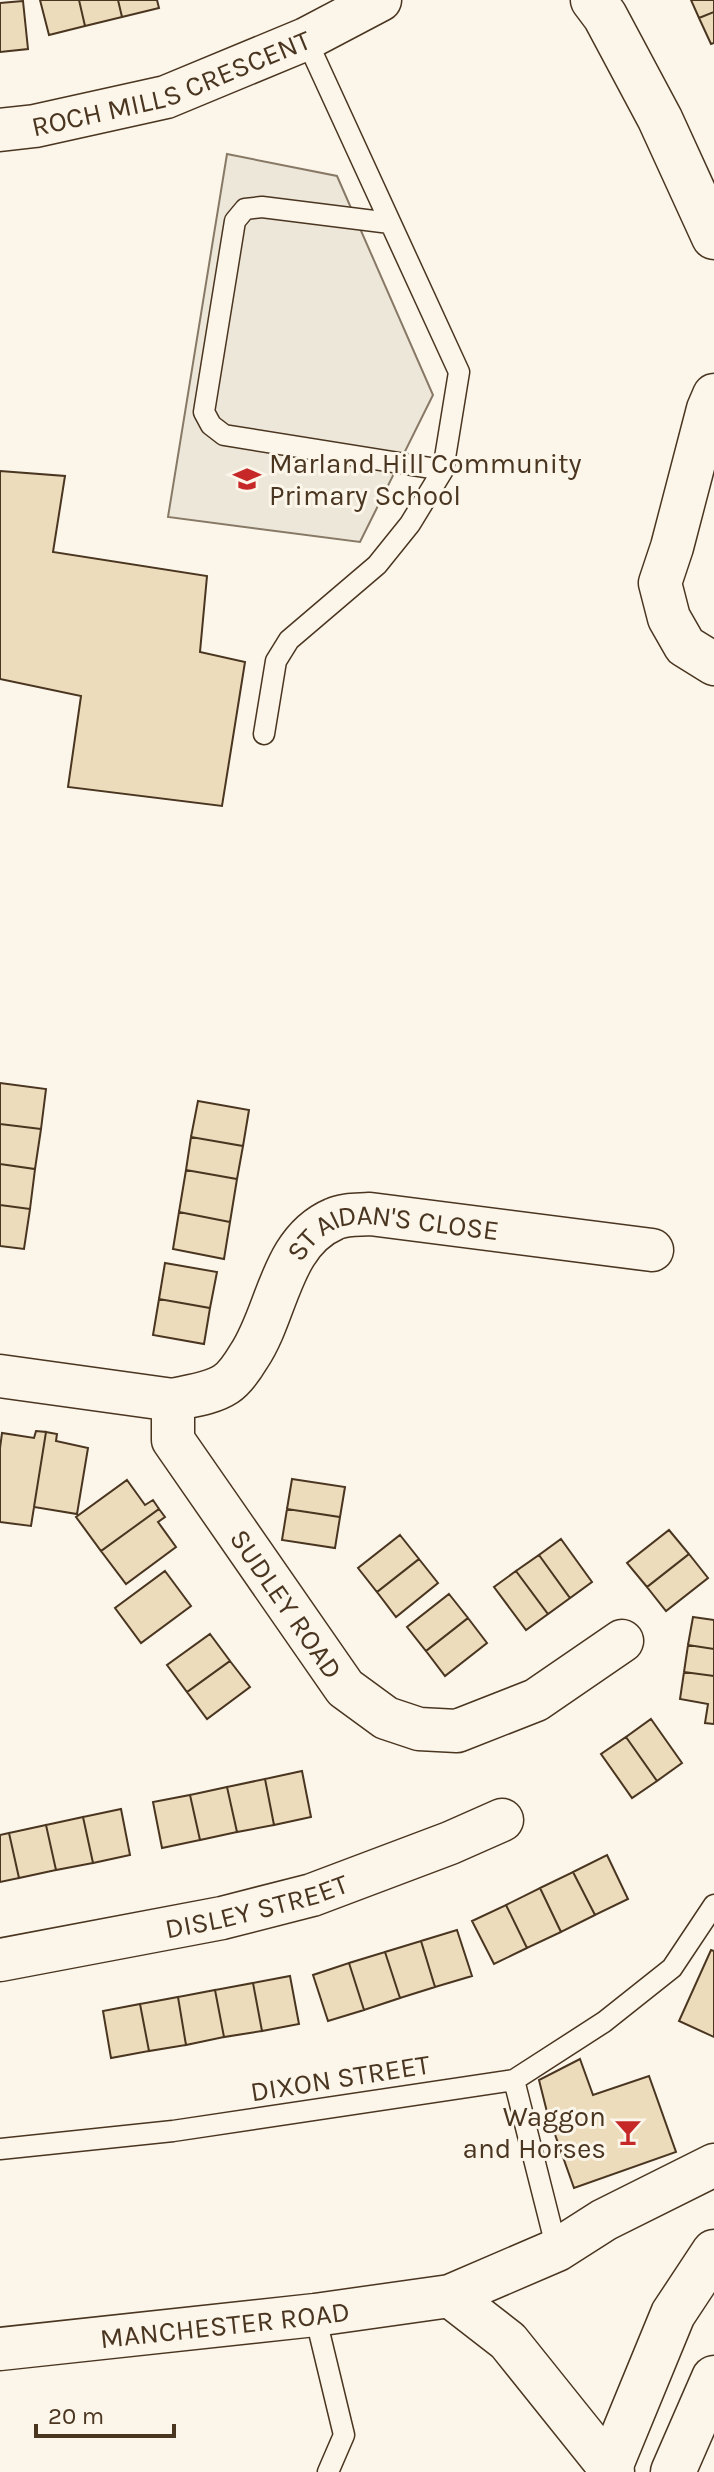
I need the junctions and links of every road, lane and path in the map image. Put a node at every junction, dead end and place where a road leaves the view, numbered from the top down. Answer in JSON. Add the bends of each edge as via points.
{"nodes":[{"id":1,"x":380,"y":0,"type":"edge"},
{"id":2,"x":593,"y":0,"type":"edge"},
{"id":3,"x":306,"y":39,"type":"junction"},
{"id":4,"x":0,"y":130,"type":"edge"},
{"id":5,"x":390,"y":223,"type":"junction"},
{"id":6,"x":714,"y":237,"type":"edge"},
{"id":7,"x":714,"y":395,"type":"edge"},
{"id":8,"x":443,"y":470,"type":"junction"},
{"id":9,"x":714,"y":664,"type":"edge"},
{"id":10,"x":264,"y":734,"type":"dead end"},
{"id":11,"x":652,"y":1250,"type":"dead end"},
{"id":12,"x":0,"y":1376,"type":"edge"},
{"id":13,"x":173,"y":1400,"type":"junction"},
{"id":14,"x":622,"y":1641,"type":"dead end"},
{"id":15,"x":502,"y":1820,"type":"dead end"},
{"id":16,"x":714,"y":1905,"type":"edge"},
{"id":17,"x":0,"y":1960,"type":"edge"},
{"id":18,"x":514,"y":2080,"type":"junction"},
{"id":19,"x":0,"y":2149,"type":"edge"},
{"id":20,"x":714,"y":2165,"type":"edge"},
{"id":21,"x":557,"y":2250,"type":"junction"},
{"id":22,"x":714,"y":2252,"type":"edge"},
{"id":23,"x":450,"y":2296,"type":"junction"},
{"id":24,"x":315,"y":2315,"type":"junction"},
{"id":25,"x":0,"y":2349,"type":"edge"},
{"id":26,"x":714,"y":2378,"type":"edge"},
{"id":27,"x":610,"y":2471,"type":"edge"},
{"id":28,"x":328,"y":2472,"type":"edge"},
{"id":29,"x":673,"y":2472,"type":"edge"}],
"edges":[{"from":1,"to":3,"type":"street","name":"ROCH MILLS CRESCENT"},
{"from":2,"to":6,"type":"main road","via":[[660,119]]},
{"from":3,"to":4,"type":"street","name":"ROCH MILLS CRESCENT","via":[[166,97]]},
{"from":3,"to":5,"type":"lane"},
{"from":5,"to":8,"type":"lane","via":[[459,372]]},
{"from":5,"to":8,"type":"lane","via":[[245,209],[235,221],[204,412],[224,435]]},
{"from":7,"to":9,"type":"street","via":[[660,583],[669,618],[685,646]]},
{"from":8,"to":10,"type":"lane","via":[[377,565],[289,640],[276,661]]},
{"from":11,"to":13,"type":"street","name":"ST AIDAN'S CLOSE","via":[[370,1214],[336,1217],[313,1230],[293,1258],[259,1341],[241,1369],[226,1384]]},
{"from":12,"to":13,"type":"street"},
{"from":13,"to":14,"type":"street","name":"SUDLEY ROAD","via":[[173,1440],[345,1688],[386,1718],[419,1729],[457,1731],[536,1700]]},
{"from":15,"to":17,"type":"street","name":"DISLEY STREET","via":[[312,1895],[222,1918]]},
{"from":16,"to":18,"type":"lane","via":[[672,1968],[604,2022]]},
{"from":18,"to":19,"type":"lane","name":"DIXON STREET","via":[[173,2131]]},
{"from":18,"to":21,"type":"lane"},
{"from":20,"to":21,"type":"street","name":"MANCHESTER ROAD","via":[[604,2220]]},
{"from":21,"to":23,"type":"street","name":"MANCHESTER ROAD"},
{"from":22,"to":27,"type":"main road","via":[[673,2314]]},
{"from":23,"to":24,"type":"street","name":"MANCHESTER ROAD"},
{"from":23,"to":27,"type":"street","via":[[508,2341]]},
{"from":24,"to":25,"type":"street","name":"MANCHESTER ROAD"},
{"from":24,"to":28,"type":"lane","via":[[344,2435]]},
{"from":26,"to":29,"type":"main road"}]}
